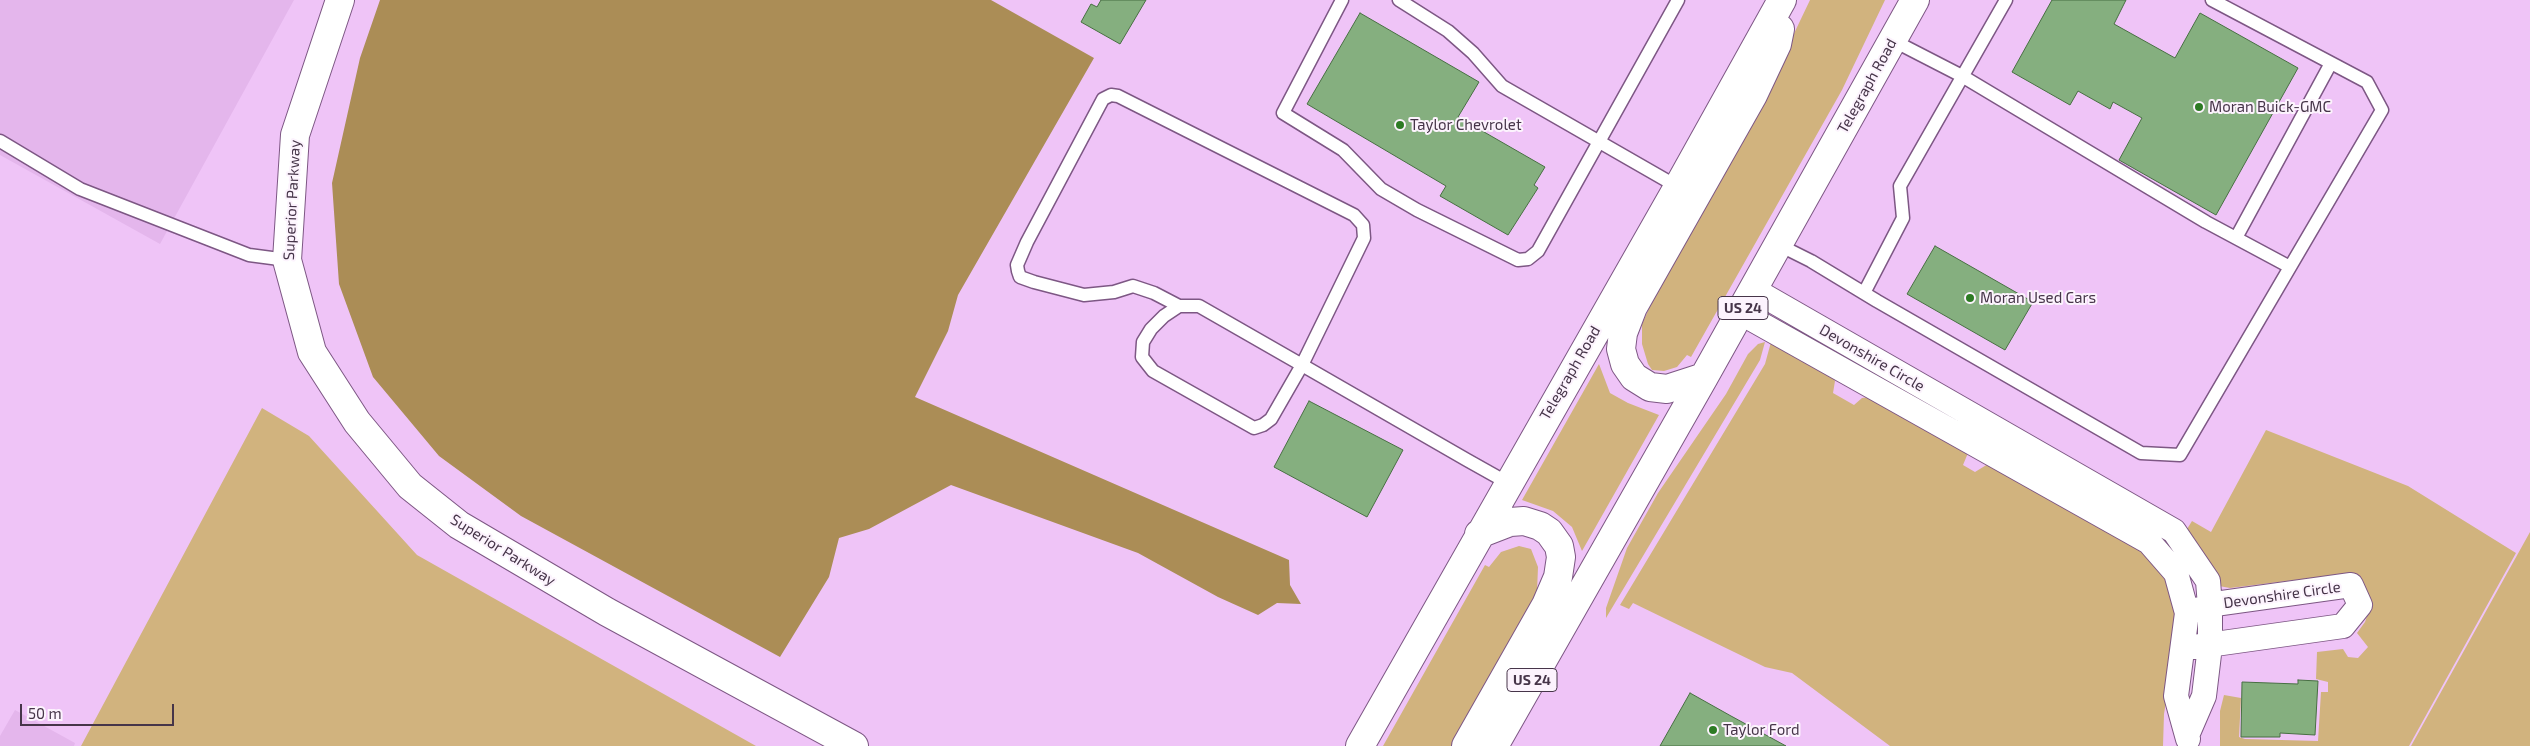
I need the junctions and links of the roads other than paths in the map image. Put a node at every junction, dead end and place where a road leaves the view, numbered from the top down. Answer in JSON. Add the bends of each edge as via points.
{"nodes":[{"id":1,"x":340,"y":0,"type":"edge"},
{"id":2,"x":1342,"y":0,"type":"edge"},
{"id":3,"x":1398,"y":0,"type":"edge"},
{"id":4,"x":1678,"y":0,"type":"edge"},
{"id":5,"x":1783,"y":0,"type":"edge"},
{"id":6,"x":1905,"y":0,"type":"edge"},
{"id":7,"x":1915,"y":0,"type":"edge"},
{"id":8,"x":2006,"y":0,"type":"edge"},
{"id":9,"x":2212,"y":0,"type":"edge"},
{"id":10,"x":1892,"y":40,"type":"junction"},
{"id":11,"x":2331,"y":63,"type":"junction"},
{"id":12,"x":1962,"y":76,"type":"junction"},
{"id":13,"x":0,"y":141,"type":"edge"},
{"id":14,"x":1598,"y":142,"type":"junction"},
{"id":15,"x":1678,"y":187,"type":"junction"},
{"id":16,"x":2236,"y":238,"type":"junction"},
{"id":17,"x":1779,"y":245,"type":"junction"},
{"id":18,"x":287,"y":260,"type":"junction"},
{"id":19,"x":2290,"y":267,"type":"junction"},
{"id":20,"x":1864,"y":293,"type":"junction"},
{"id":21,"x":1747,"y":301,"type":"junction"},
{"id":22,"x":1179,"y":306,"type":"junction"},
{"id":23,"x":1302,"y":365,"type":"junction"},
{"id":24,"x":1704,"y":377,"type":"junction"},
{"id":25,"x":1992,"y":426,"type":"junction"},
{"id":26,"x":1978,"y":446,"type":"junction"},
{"id":27,"x":1508,"y":483,"type":"junction"},
{"id":28,"x":1479,"y":534,"type":"junction"},
{"id":29,"x":2210,"y":606,"type":"junction"},
{"id":30,"x":2187,"y":613,"type":"junction"},
{"id":31,"x":2210,"y":646,"type":"junction"},
{"id":32,"x":2183,"y":648,"type":"junction"},
{"id":33,"x":2188,"y":739,"type":"edge"},
{"id":34,"x":854,"y":746,"type":"edge"},
{"id":35,"x":1360,"y":746,"type":"edge"},
{"id":36,"x":1466,"y":746,"type":"edge"},
{"id":37,"x":1494,"y":746,"type":"edge"}],
"edges":[{"from":1,"to":18,"type":"main road","name":"Superior Parkway","via":[[294,135]]},
{"from":2,"to":14,"type":"lane","via":[[1283,113],[1343,150],[1381,189],[1417,210],[1509,257],[1528,259],[1538,251]]},
{"from":3,"to":14,"type":"lane","via":[[1448,31],[1502,86]]},
{"from":4,"to":14,"type":"lane"},
{"from":5,"to":15,"type":"main road","name":"Telegraph Road"},
{"from":5,"to":24,"type":"main road","via":[[1777,44],[1753,95],[1633,307],[1624,333],[1621,349],[1625,364],[1634,377],[1650,387],[1667,389]]},
{"from":6,"to":10,"type":"main road"},
{"from":7,"to":10,"type":"main road","name":"Telegraph Road","number":"US 24"},
{"from":8,"to":12,"type":"lane"},
{"from":9,"to":11,"type":"lane"},
{"from":10,"to":12,"type":"lane"},
{"from":10,"to":17,"type":"main road","name":"Telegraph Road","number":"US 24"},
{"from":11,"to":16,"type":"lane"},
{"from":11,"to":19,"type":"lane","via":[[2367,82],[2382,110]]},
{"from":12,"to":16,"type":"lane"},
{"from":12,"to":20,"type":"lane","via":[[1900,186],[1903,218]]},
{"from":13,"to":18,"type":"lane","via":[[80,189],[249,255]]},
{"from":14,"to":15,"type":"lane"},
{"from":15,"to":27,"type":"main road","name":"Telegraph Road"},
{"from":16,"to":19,"type":"lane"},
{"from":17,"to":20,"type":"lane"},
{"from":17,"to":21,"type":"main road","name":"Telegraph Road","number":"US 24"},
{"from":18,"to":34,"type":"main road","name":"Superior Parkway","via":[[312,352],[357,422],[410,486],[458,525],[557,583]]},
{"from":19,"to":20,"type":"lane","via":[[2180,456],[2141,453]]},
{"from":21,"to":24,"type":"main road","name":"Telegraph Road","number":"US 24"},
{"from":21,"to":25,"type":"street","name":"Devonshire Circle"},
{"from":21,"to":26,"type":"street","name":"Devonshire Circle"},
{"from":22,"to":23,"type":"lane","via":[[1199,306]]},
{"from":22,"to":23,"type":"lane","via":[[1150,329],[1143,342],[1142,357],[1153,371],[1254,428],[1271,419]]},
{"from":22,"to":23,"type":"lane","via":[[1133,286],[1084,295],[1020,277],[1018,271],[1017,265],[1027,242],[1103,99],[1111,95],[1354,215],[1363,226],[1364,238]]},
{"from":23,"to":27,"type":"lane"},
{"from":24,"to":37,"type":"main road","name":"Telegraph Road","number":"US 24"},
{"from":25,"to":26,"type":"street"},
{"from":25,"to":29,"type":"street","name":"Devonshire Circle","via":[[2174,531],[2208,581]]},
{"from":26,"to":30,"type":"street","name":"Devonshire Circle","via":[[2149,542],[2176,572]]},
{"from":27,"to":28,"type":"main road","name":"Telegraph Road"},
{"from":28,"to":35,"type":"main road","name":"Telegraph Road"},
{"from":28,"to":36,"type":"main road","via":[[1524,520],[1548,532],[1559,546],[1561,557],[1558,577],[1546,605]]},
{"from":29,"to":30,"type":"street","name":"Devonshire Circle"},
{"from":29,"to":31,"type":"street","name":"Devonshire Circle"},
{"from":29,"to":31,"type":"street","name":"Devonshire Circle","via":[[2351,585],[2360,605],[2343,626]]},
{"from":30,"to":32,"type":"street","name":"Devonshire Circle"},
{"from":31,"to":32,"type":"street","name":"Devonshire Circle"},
{"from":31,"to":33,"type":"street","name":"Devonshire Circle","via":[[2204,696]]},
{"from":32,"to":33,"type":"street","name":"Devonshire Circle","via":[[2176,696]]}]}
